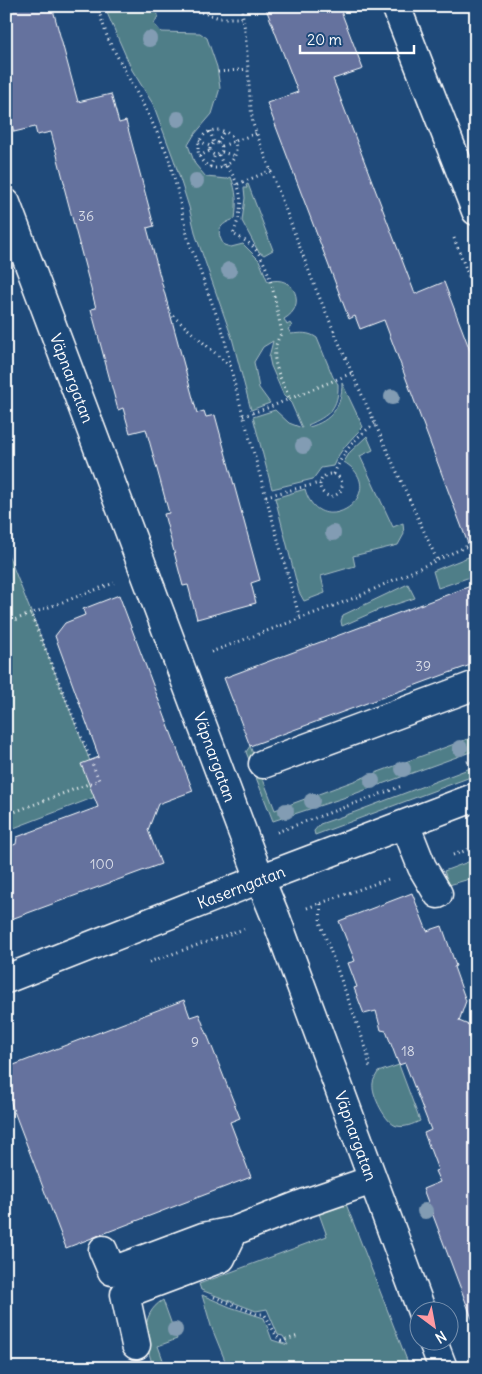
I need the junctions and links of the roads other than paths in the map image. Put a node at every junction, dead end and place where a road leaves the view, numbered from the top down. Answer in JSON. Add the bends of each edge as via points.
{"nodes":[{"id":1,"x":396,"y":6,"type":"edge"},
{"id":2,"x":6,"y":203,"type":"edge"},
{"id":3,"x":475,"y":206,"type":"edge"},
{"id":4,"x":476,"y":685,"type":"edge"},
{"id":5,"x":263,"y":764,"type":"dead end"},
{"id":6,"x":476,"y":797,"type":"edge"},
{"id":7,"x":405,"y":824,"type":"junction"},
{"id":8,"x":260,"y":879,"type":"junction"},
{"id":9,"x":438,"y":894,"type":"dead end"},
{"id":10,"x":6,"y":979,"type":"edge"},
{"id":11,"x":372,"y":1180,"type":"junction"},
{"id":12,"x":234,"y":1231,"type":"junction"},
{"id":13,"x":103,"y":1250,"type":"dead end"},
{"id":14,"x":418,"y":1302,"type":"edge"},
{"id":15,"x":136,"y":1345,"type":"dead end"},
{"id":16,"x":437,"y":1352,"type":"edge"},
{"id":17,"x":443,"y":1368,"type":"edge"}],
"edges":[{"from":1,"to":3,"type":"street"},
{"from":2,"to":8,"type":"street","name":"Väpnargatan"},
{"from":4,"to":5,"type":"street"},
{"from":6,"to":7,"type":"street","name":"Kaserngatan"},
{"from":7,"to":8,"type":"street","name":"Kaserngatan"},
{"from":7,"to":9,"type":"street","via":[[422,866]]},
{"from":8,"to":10,"type":"street","name":"Kaserngatan"},
{"from":8,"to":11,"type":"street","name":"Väpnargatan"},
{"from":11,"to":12,"type":"street"},
{"from":11,"to":14,"type":"street","name":"Väpnargatan"},
{"from":12,"to":13,"type":"street","via":[[203,1237],[112,1271]]},
{"from":12,"to":15,"type":"street","via":[[221,1258],[125,1294]]},
{"from":16,"to":17,"type":"street"}]}
